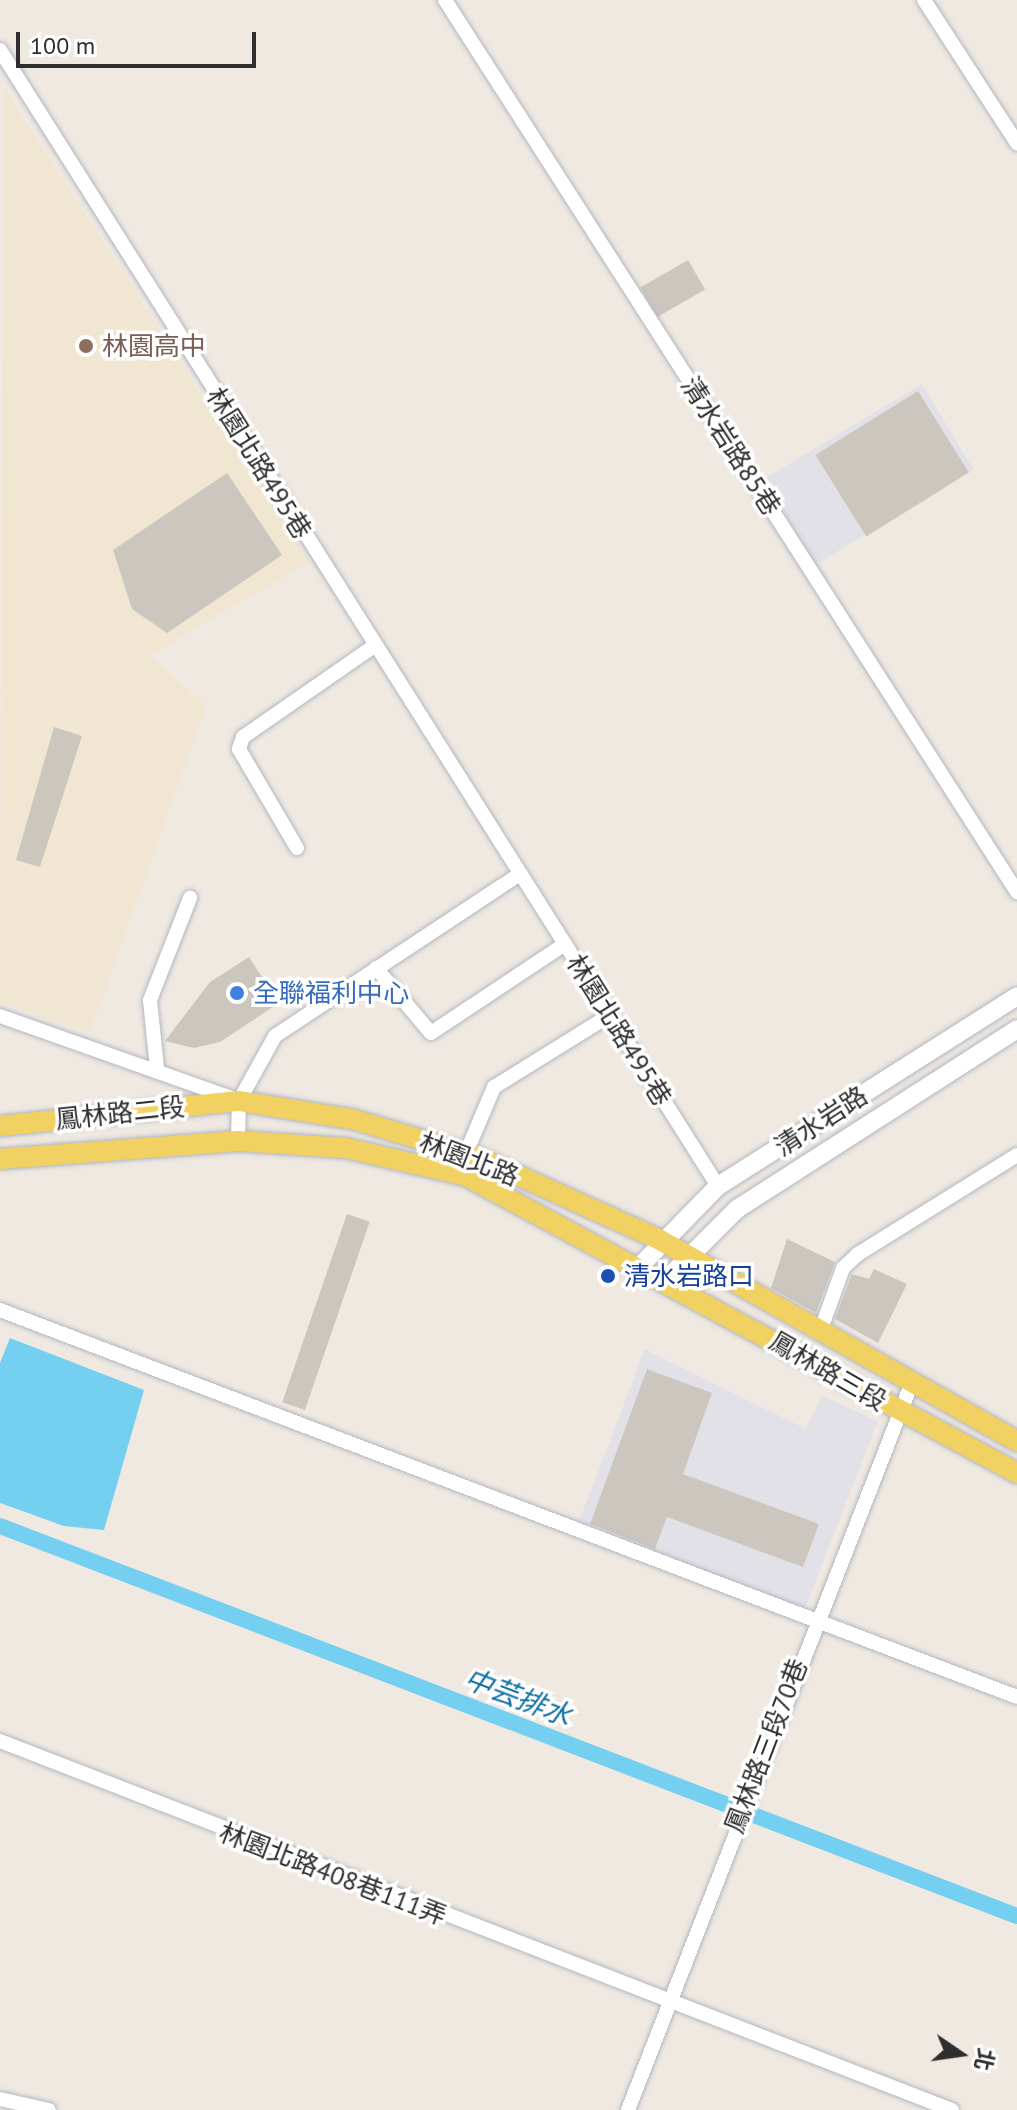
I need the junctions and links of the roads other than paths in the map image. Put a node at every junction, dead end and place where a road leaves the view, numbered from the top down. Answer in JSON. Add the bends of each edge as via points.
{"nodes":[{"id":1,"x":445,"y":0,"type":"edge"},
{"id":2,"x":924,"y":0,"type":"edge"},
{"id":3,"x":0,"y":50,"type":"edge"},
{"id":4,"x":1017,"y":143,"type":"edge"},
{"id":5,"x":374,"y":646,"type":"junction"},
{"id":6,"x":297,"y":848,"type":"dead end"},
{"id":7,"x":520,"y":874,"type":"junction"},
{"id":8,"x":1017,"y":892,"type":"edge"},
{"id":9,"x":190,"y":898,"type":"dead end"},
{"id":10,"x":565,"y":944,"type":"junction"},
{"id":11,"x":376,"y":968,"type":"junction"},
{"id":12,"x":1017,"y":996,"type":"edge"},
{"id":13,"x":610,"y":1015,"type":"junction"},
{"id":14,"x":0,"y":1016,"type":"edge"},
{"id":15,"x":1017,"y":1029,"type":"edge"},
{"id":16,"x":157,"y":1068,"type":"junction"},
{"id":17,"x":239,"y":1101,"type":"junction"},
{"id":18,"x":0,"y":1126,"type":"edge"},
{"id":19,"x":238,"y":1141,"type":"junction"},
{"id":20,"x":466,"y":1153,"type":"junction"},
{"id":21,"x":1017,"y":1155,"type":"edge"},
{"id":22,"x":0,"y":1159,"type":"edge"},
{"id":23,"x":718,"y":1186,"type":"junction"},
{"id":24,"x":660,"y":1240,"type":"junction"},
{"id":25,"x":687,"y":1255,"type":"junction"},
{"id":26,"x":641,"y":1265,"type":"junction"},
{"id":27,"x":667,"y":1279,"type":"junction"},
{"id":28,"x":0,"y":1310,"type":"edge"},
{"id":29,"x":820,"y":1332,"type":"junction"},
{"id":30,"x":911,"y":1385,"type":"junction"},
{"id":31,"x":899,"y":1411,"type":"junction"},
{"id":32,"x":1017,"y":1441,"type":"edge"},
{"id":33,"x":1017,"y":1473,"type":"edge"},
{"id":34,"x":815,"y":1618,"type":"junction"},
{"id":35,"x":1017,"y":1697,"type":"edge"},
{"id":36,"x":0,"y":1741,"type":"edge"},
{"id":37,"x":669,"y":2001,"type":"junction"},
{"id":38,"x":0,"y":2099,"type":"edge"},
{"id":39,"x":49,"y":2110,"type":"edge"},
{"id":40,"x":628,"y":2110,"type":"edge"},
{"id":41,"x":952,"y":2110,"type":"edge"}],
"edges":[{"from":1,"to":8,"type":"street","name":"清水岩路85巷"},
{"from":2,"to":4,"type":"street"},
{"from":3,"to":5,"type":"street","name":"林園北路495巷"},
{"from":5,"to":6,"type":"street","via":[[243,737],[239,749]]},
{"from":5,"to":7,"type":"street","name":"林園北路495巷"},
{"from":7,"to":10,"type":"street","name":"林園北路495巷"},
{"from":7,"to":11,"type":"street"},
{"from":9,"to":16,"type":"street","via":[[150,1000]]},
{"from":10,"to":11,"type":"street","via":[[431,1033]]},
{"from":10,"to":13,"type":"street","name":"林園北路495巷"},
{"from":11,"to":17,"type":"street","via":[[275,1036]]},
{"from":12,"to":23,"type":"street","name":"清水岩路"},
{"from":13,"to":20,"type":"street","via":[[494,1087]]},
{"from":13,"to":23,"type":"street","name":"林園北路495巷"},
{"from":14,"to":16,"type":"street","name":"林園北路"},
{"from":15,"to":25,"type":"street","name":"清水岩路","via":[[737,1209]]},
{"from":16,"to":17,"type":"street","name":"林園北路"},
{"from":17,"to":18,"type":"main road","name":"鳳林路二段"},
{"from":17,"to":19,"type":"street"},
{"from":17,"to":20,"type":"main road","name":"林園北路","via":[[352,1119]]},
{"from":19,"to":22,"type":"main road","name":"鳳林路二段"},
{"from":19,"to":26,"type":"main road","name":"林園北路","via":[[346,1148],[466,1176]]},
{"from":20,"to":24,"type":"main road","name":"林園北路"},
{"from":21,"to":29,"type":"street","via":[[850,1261]]},
{"from":23,"to":24,"type":"street","name":"清水岩路"},
{"from":24,"to":25,"type":"main road","name":"林園北路"},
{"from":24,"to":26,"type":"street","name":"清水岩路"},
{"from":25,"to":27,"type":"street","name":"清水岩路"},
{"from":25,"to":29,"type":"main road","name":"鳳林路三段"},
{"from":26,"to":27,"type":"main road","name":"鳳林路三段"},
{"from":27,"to":31,"type":"main road","name":"鳳林路三段"},
{"from":28,"to":34,"type":"street"},
{"from":29,"to":30,"type":"main road","name":"鳳林路三段"},
{"from":30,"to":31,"type":"street","name":"鳳林路三段70巷"},
{"from":30,"to":32,"type":"main road","name":"鳳林路三段"},
{"from":31,"to":33,"type":"main road","name":"鳳林路三段"},
{"from":31,"to":34,"type":"street","name":"鳳林路三段70巷"},
{"from":34,"to":35,"type":"street"},
{"from":34,"to":37,"type":"street","name":"鳳林路三段70巷"},
{"from":36,"to":37,"type":"street","name":"林園北路408巷111弄"},
{"from":37,"to":40,"type":"street","name":"鳳林路三段70巷"},
{"from":37,"to":41,"type":"street","name":"林園北路408巷111弄"},
{"from":38,"to":39,"type":"street"}]}
